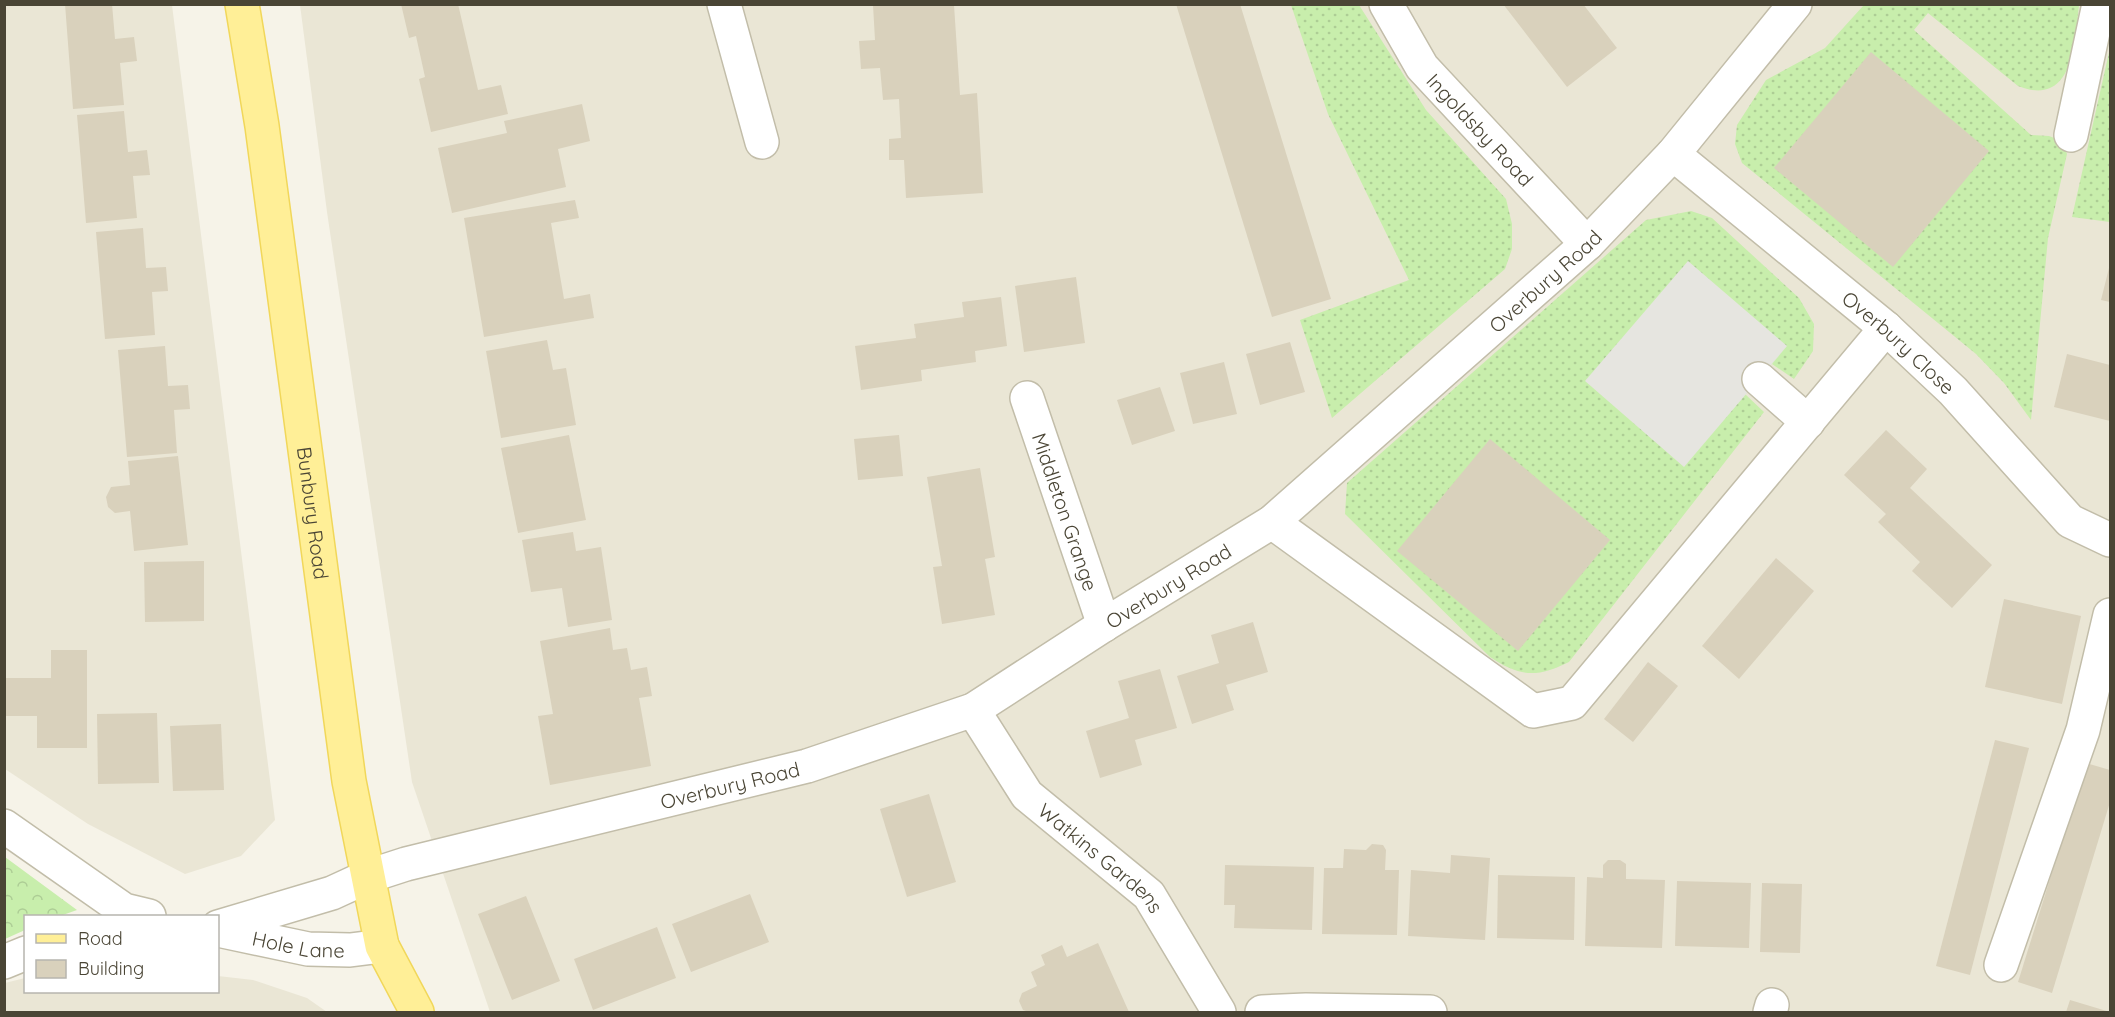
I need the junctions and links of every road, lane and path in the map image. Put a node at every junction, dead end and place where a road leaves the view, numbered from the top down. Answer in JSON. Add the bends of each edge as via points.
{"nodes":[{"id":1,"x":242,"y":4,"type":"edge"},
{"id":2,"x":724,"y":4,"type":"edge"},
{"id":3,"x":1386,"y":4,"type":"edge"},
{"id":4,"x":1795,"y":4,"type":"edge"},
{"id":5,"x":2099,"y":4,"type":"edge"},
{"id":6,"x":2071,"y":135,"type":"dead end"},
{"id":7,"x":762,"y":142,"type":"dead end"},
{"id":8,"x":1673,"y":154,"type":"junction"},
{"id":9,"x":1587,"y":244,"type":"junction"},
{"id":10,"x":1886,"y":328,"type":"junction"},
{"id":11,"x":1759,"y":379,"type":"dead end"},
{"id":12,"x":1027,"y":398,"type":"dead end"},
{"id":13,"x":1808,"y":422,"type":"junction"},
{"id":14,"x":1272,"y":522,"type":"junction"},
{"id":15,"x":2110,"y":540,"type":"edge"},
{"id":16,"x":2110,"y":615,"type":"edge"},
{"id":17,"x":1104,"y":625,"type":"junction"},
{"id":18,"x":973,"y":710,"type":"junction"},
{"id":19,"x":4,"y":826,"type":"edge"},
{"id":20,"x":369,"y":876,"type":"junction"},
{"id":21,"x":128,"y":914,"type":"edge"},
{"id":22,"x":219,"y":928,"type":"edge"},
{"id":23,"x":219,"y":928,"type":"edge"},
{"id":24,"x":382,"y":946,"type":"junction"},
{"id":25,"x":24,"y":954,"type":"edge"},
{"id":26,"x":4,"y":962,"type":"edge"},
{"id":27,"x":2001,"y":965,"type":"dead end"},
{"id":28,"x":417,"y":1012,"type":"edge"},
{"id":29,"x":1219,"y":1012,"type":"edge"},
{"id":30,"x":1262,"y":1012,"type":"edge"},
{"id":31,"x":1430,"y":1012,"type":"edge"}],
"edges":[{"from":1,"to":20,"type":"main road","name":"Bunbury Road","via":[[264,138],[349,781]]},
{"from":2,"to":7,"type":"street"},
{"from":3,"to":9,"type":"street","name":"Ingoldsby Road","via":[[1422,67]]},
{"from":4,"to":8,"type":"street","name":"Overbury Road"},
{"from":5,"to":6,"type":"street"},
{"from":8,"to":9,"type":"street","name":"Overbury Road"},
{"from":8,"to":10,"type":"street","name":"Overbury Close"},
{"from":9,"to":14,"type":"street","name":"Overbury Road"},
{"from":10,"to":13,"type":"street"},
{"from":10,"to":15,"type":"street","name":"Overbury Close","via":[[1953,391],[2070,521]]},
{"from":11,"to":13,"type":"street"},
{"from":12,"to":17,"type":"street","name":"Middleton Grange"},
{"from":13,"to":14,"type":"street","via":[[1572,703],[1533,711]]},
{"from":14,"to":17,"type":"street","name":"Overbury Road"},
{"from":16,"to":27,"type":"street","via":[[2083,730]]},
{"from":17,"to":18,"type":"street","name":"Overbury Road"},
{"from":18,"to":20,"type":"street","name":"Overbury Road","via":[[807,766]]},
{"from":18,"to":29,"type":"street","name":"Watkins Gardens","via":[[1027,795],[1149,895]]},
{"from":19,"to":21,"type":"street"},
{"from":20,"to":22,"type":"street","name":"Hole Lane","via":[[332,893]]},
{"from":20,"to":24,"type":"main road","name":"Bunbury Road"},
{"from":23,"to":24,"type":"street","name":"Hole Lane","via":[[308,949]]},
{"from":24,"to":28,"type":"main road","name":"Bunbury Road"},
{"from":25,"to":26,"type":"street"},
{"from":30,"to":31,"type":"street"}]}
